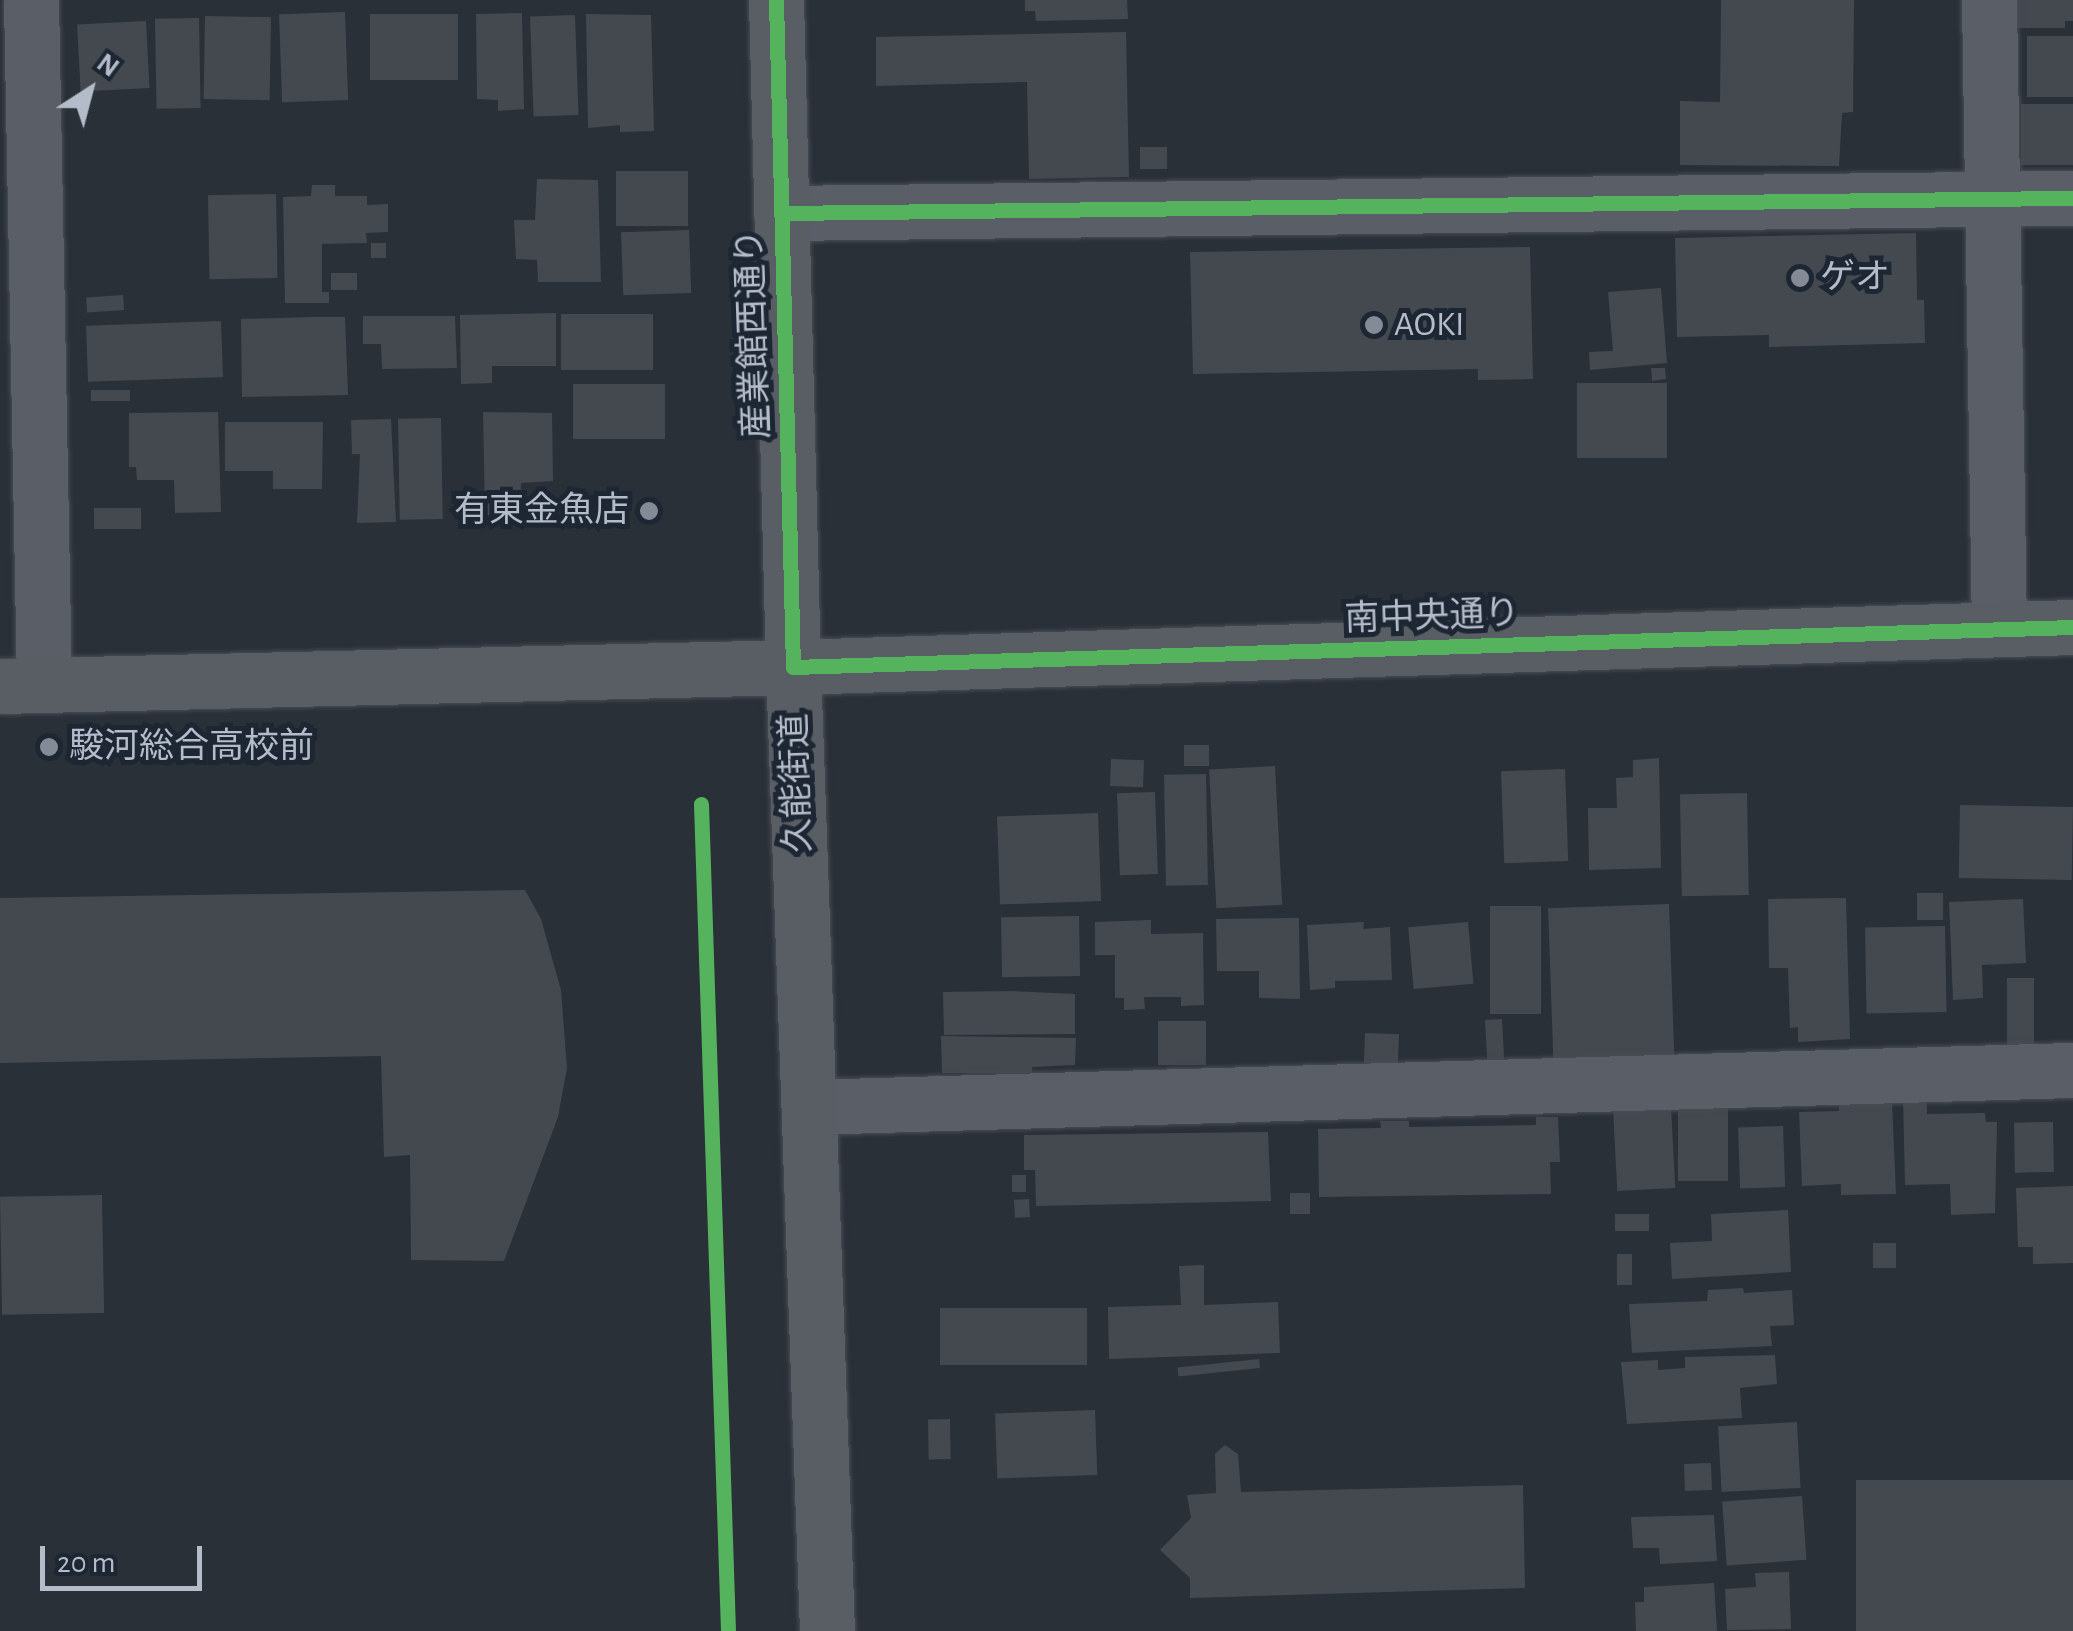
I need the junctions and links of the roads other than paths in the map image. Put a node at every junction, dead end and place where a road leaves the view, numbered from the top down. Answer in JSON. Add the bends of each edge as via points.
{"nodes":[{"id":1,"x":31,"y":0,"type":"edge"},
{"id":2,"x":776,"y":0,"type":"edge"},
{"id":3,"x":1989,"y":0,"type":"edge"},
{"id":4,"x":2073,"y":198,"type":"edge"},
{"id":5,"x":1992,"y":199,"type":"junction"},
{"id":6,"x":781,"y":213,"type":"junction"},
{"id":7,"x":2073,"y":627,"type":"edge"},
{"id":8,"x":1999,"y":629,"type":"junction"},
{"id":9,"x":793,"y":667,"type":"junction"},
{"id":10,"x":22,"y":685,"type":"edge"},
{"id":11,"x":2073,"y":1070,"type":"edge"},
{"id":12,"x":809,"y":1107,"type":"junction"},
{"id":13,"x":827,"y":1631,"type":"edge"}],
"edges":[{"from":1,"to":10,"type":"street"},
{"from":2,"to":6,"type":"street","name":"産業館西通り"},
{"from":3,"to":5,"type":"street"},
{"from":4,"to":5,"type":"street"},
{"from":5,"to":6,"type":"street"},
{"from":5,"to":8,"type":"street"},
{"from":6,"to":9,"type":"street","name":"産業館西通り"},
{"from":7,"to":8,"type":"street","name":"南中央通り"},
{"from":8,"to":9,"type":"street","name":"南中央通り"},
{"from":9,"to":10,"type":"street","name":"久能街道"},
{"from":9,"to":12,"type":"street","name":"久能街道"},
{"from":11,"to":12,"type":"street"},
{"from":12,"to":13,"type":"street","name":"久能街道"}]}
